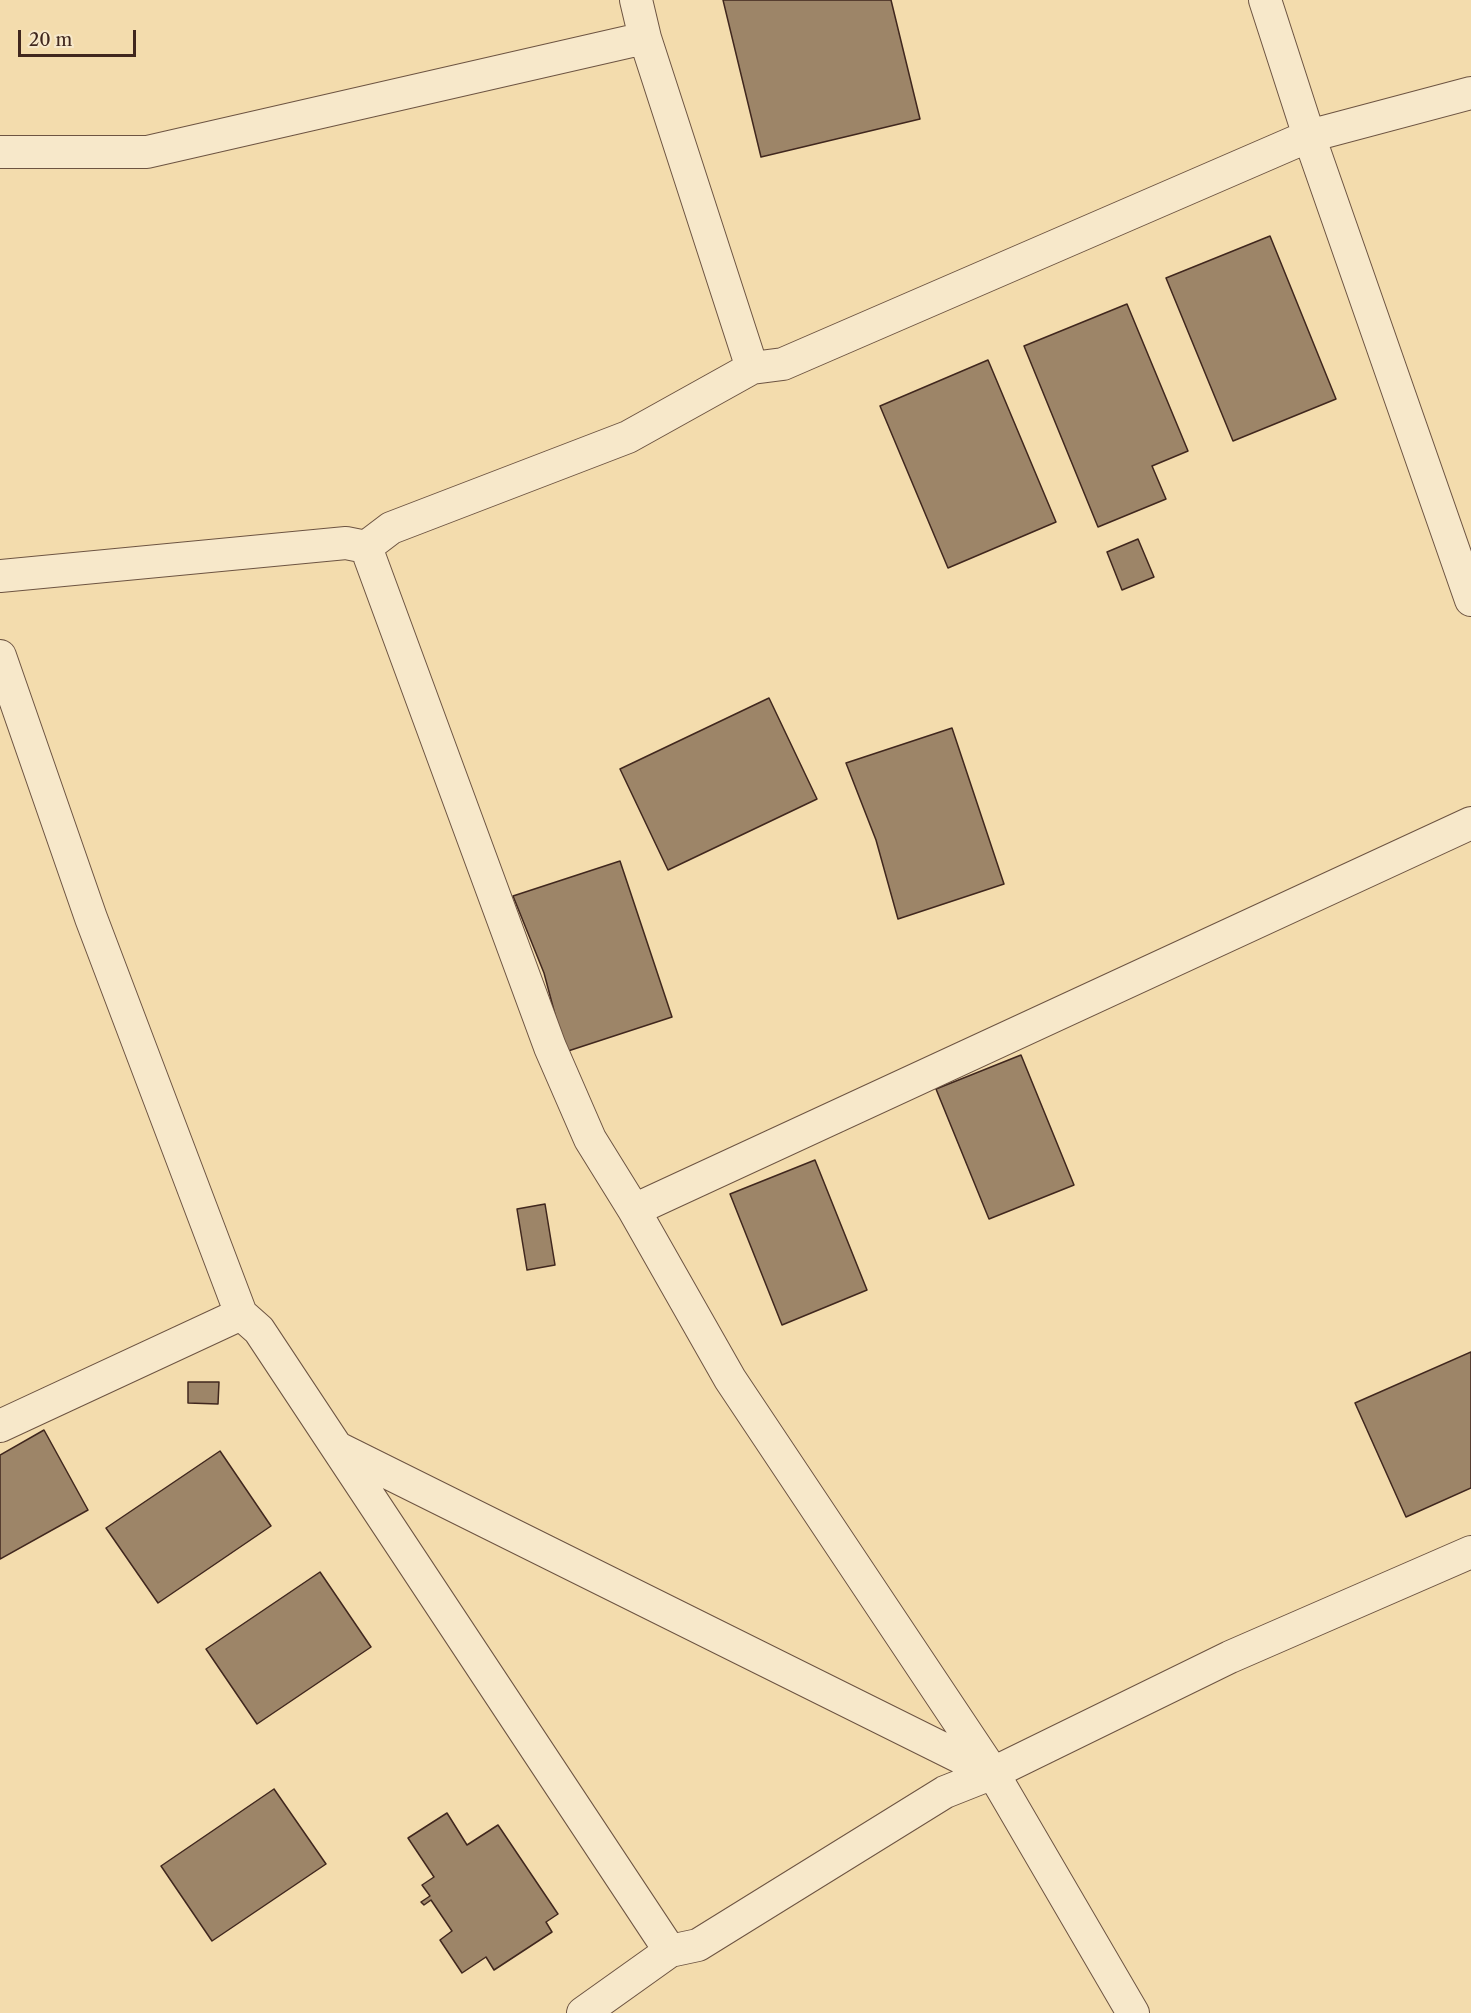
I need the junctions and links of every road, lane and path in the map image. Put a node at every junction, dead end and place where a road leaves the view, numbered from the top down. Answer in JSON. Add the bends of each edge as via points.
{"nodes":[{"id":1,"x":636,"y":0,"type":"edge"},
{"id":2,"x":1265,"y":0,"type":"edge"},
{"id":3,"x":645,"y":38,"type":"junction"},
{"id":4,"x":1471,"y":93,"type":"edge"},
{"id":5,"x":1309,"y":136,"type":"junction"},
{"id":6,"x":0,"y":152,"type":"edge"},
{"id":7,"x":752,"y":368,"type":"junction"},
{"id":8,"x":366,"y":547,"type":"junction"},
{"id":9,"x":0,"y":576,"type":"edge"},
{"id":10,"x":1471,"y":600,"type":"edge"},
{"id":11,"x":0,"y":656,"type":"edge"},
{"id":12,"x":1471,"y":823,"type":"edge"},
{"id":13,"x":634,"y":1210,"type":"junction"},
{"id":14,"x":241,"y":1314,"type":"junction"},
{"id":15,"x":0,"y":1426,"type":"edge"},
{"id":16,"x":336,"y":1447,"type":"junction"},
{"id":17,"x":1471,"y":1552,"type":"edge"},
{"id":18,"x":993,"y":1773,"type":"junction"},
{"id":19,"x":670,"y":1951,"type":"junction"},
{"id":20,"x":583,"y":2013,"type":"edge"},
{"id":21,"x":1132,"y":2013,"type":"edge"}],
"edges":[{"from":1,"to":3,"type":"street"},
{"from":2,"to":5,"type":"street"},
{"from":3,"to":6,"type":"street","via":[[147,152]]},
{"from":3,"to":7,"type":"street"},
{"from":4,"to":5,"type":"street"},
{"from":5,"to":7,"type":"street","via":[[783,364]]},
{"from":5,"to":10,"type":"street"},
{"from":7,"to":8,"type":"street","via":[[628,437],[391,528]]},
{"from":8,"to":9,"type":"street","via":[[346,543]]},
{"from":8,"to":13,"type":"street","via":[[550,1047],[590,1139]]},
{"from":11,"to":14,"type":"street","via":[[91,918]]},
{"from":12,"to":13,"type":"street"},
{"from":13,"to":18,"type":"street","via":[[730,1379]]},
{"from":14,"to":15,"type":"street"},
{"from":14,"to":16,"type":"street","via":[[259,1330]]},
{"from":16,"to":18,"type":"street"},
{"from":16,"to":19,"type":"street"},
{"from":17,"to":18,"type":"street","via":[[1230,1657]]},
{"from":18,"to":19,"type":"street","via":[[945,1792],[698,1945]]},
{"from":18,"to":21,"type":"street"},
{"from":19,"to":20,"type":"street"}]}
